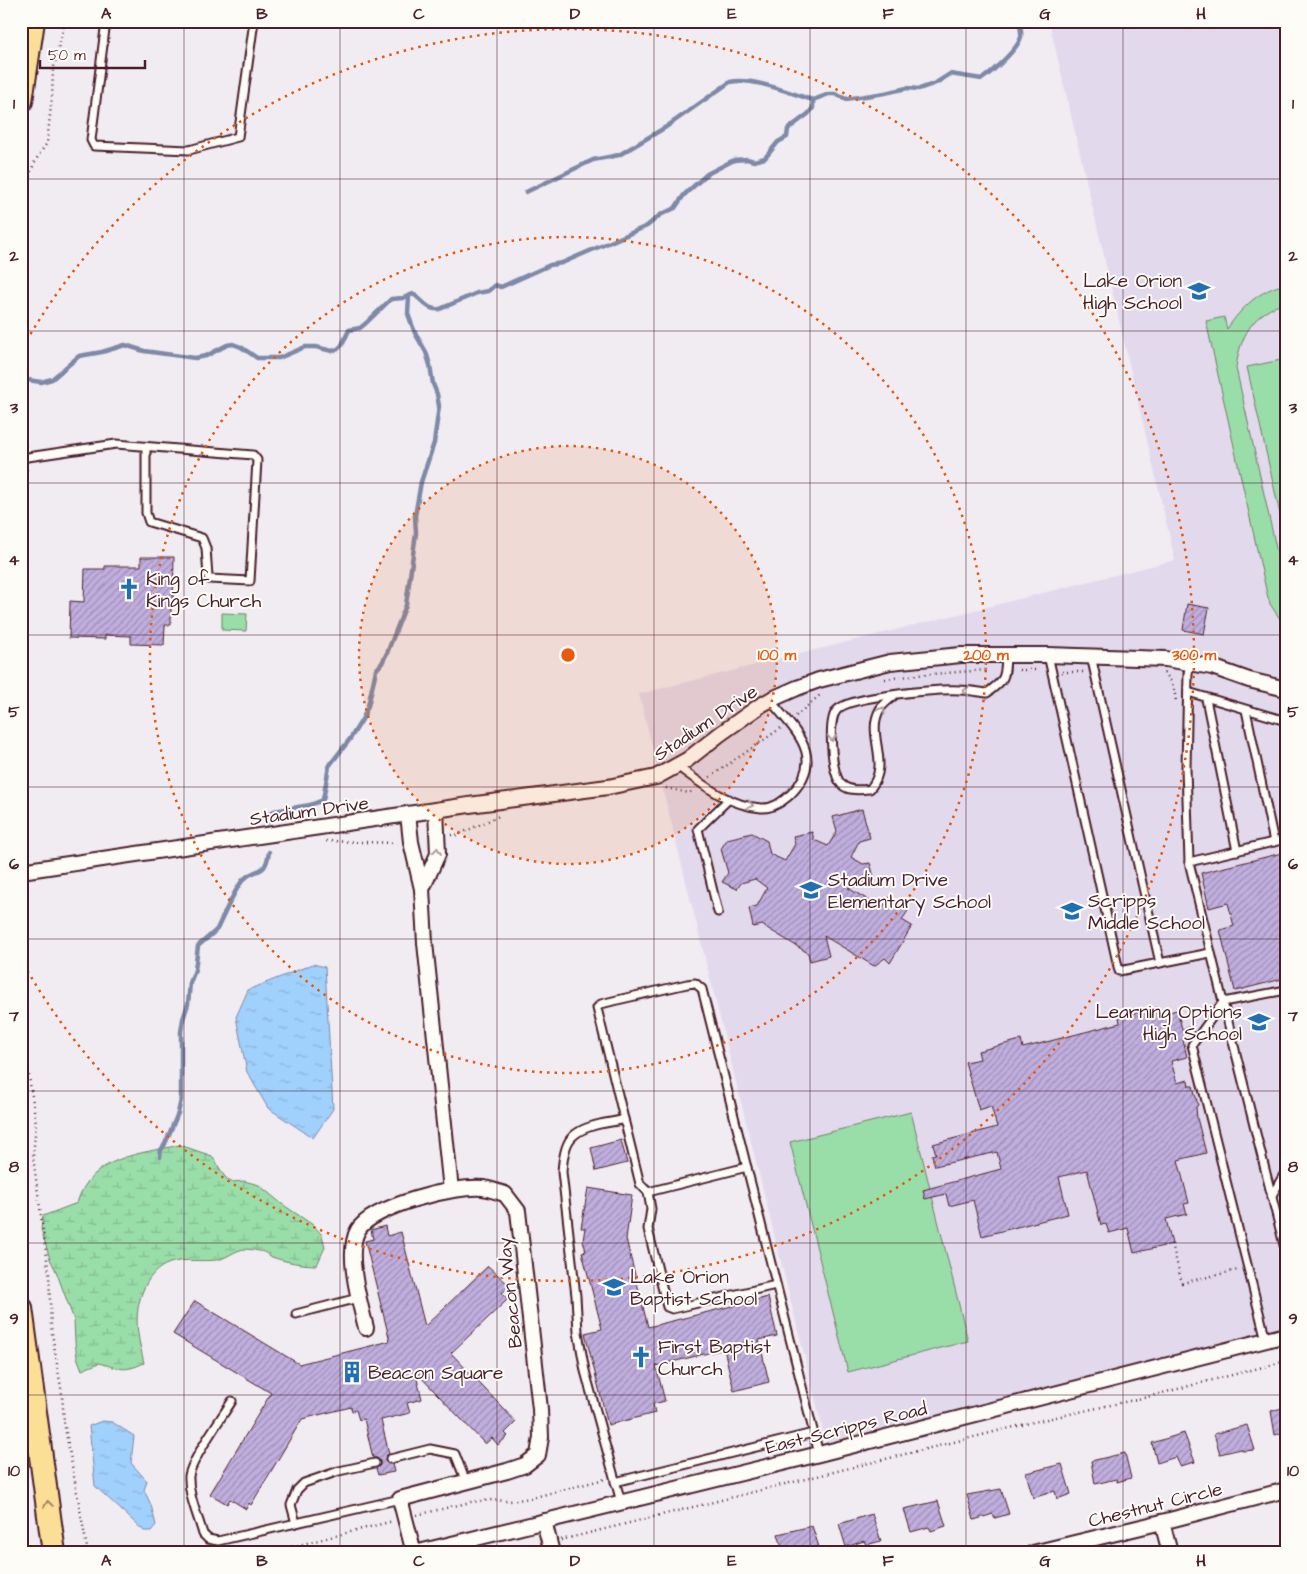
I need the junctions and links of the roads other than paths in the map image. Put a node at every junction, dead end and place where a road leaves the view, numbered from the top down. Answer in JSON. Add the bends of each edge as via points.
{"nodes":[{"id":1,"x":34,"y":21,"type":"edge"},
{"id":2,"x":106,"y":21,"type":"edge"},
{"id":3,"x":254,"y":21,"type":"edge"},
{"id":4,"x":21,"y":101,"type":"edge"},
{"id":5,"x":146,"y":447,"type":"junction"},
{"id":6,"x":24,"y":457,"type":"edge"},
{"id":7,"x":1006,"y":655,"type":"junction"},
{"id":8,"x":1048,"y":655,"type":"junction"},
{"id":9,"x":1091,"y":656,"type":"junction"},
{"id":10,"x":1190,"y":662,"type":"junction"},
{"id":11,"x":1286,"y":689,"type":"edge"},
{"id":12,"x":1188,"y":692,"type":"junction"},
{"id":13,"x":894,"y":695,"type":"junction"},
{"id":14,"x":1206,"y":698,"type":"junction"},
{"id":15,"x":770,"y":700,"type":"junction"},
{"id":16,"x":1246,"y":710,"type":"junction"},
{"id":17,"x":1286,"y":721,"type":"edge"},
{"id":18,"x":676,"y":766,"type":"junction"},
{"id":19,"x":729,"y":800,"type":"junction"},
{"id":20,"x":436,"y":810,"type":"junction"},
{"id":21,"x":408,"y":814,"type":"junction"},
{"id":22,"x":1286,"y":839,"type":"edge"},
{"id":23,"x":1274,"y":842,"type":"junction"},
{"id":24,"x":1237,"y":850,"type":"junction"},
{"id":25,"x":1189,"y":862,"type":"junction"},
{"id":26,"x":23,"y":870,"type":"edge"},
{"id":27,"x":422,"y":889,"type":"junction"},
{"id":28,"x":718,"y":912,"type":"dead end"},
{"id":29,"x":1210,"y":953,"type":"junction"},
{"id":30,"x":1160,"y":963,"type":"junction"},
{"id":31,"x":1286,"y":990,"type":"edge"},
{"id":32,"x":1223,"y":1002,"type":"junction"},
{"id":33,"x":624,"y":1119,"type":"junction"},
{"id":34,"x":746,"y":1167,"type":"junction"},
{"id":35,"x":1286,"y":1171,"type":"edge"},
{"id":36,"x":451,"y":1190,"type":"junction"},
{"id":37,"x":648,"y":1192,"type":"junction"},
{"id":38,"x":1272,"y":1197,"type":"junction"},
{"id":39,"x":1286,"y":1253,"type":"edge"},
{"id":40,"x":776,"y":1286,"type":"junction"},
{"id":41,"x":358,"y":1298,"type":"junction"},
{"id":42,"x":21,"y":1308,"type":"edge"},
{"id":43,"x":296,"y":1314,"type":"dead end"},
{"id":44,"x":366,"y":1328,"type":"dead end"},
{"id":45,"x":1286,"y":1335,"type":"edge"},
{"id":46,"x":1266,"y":1340,"type":"junction"},
{"id":47,"x":21,"y":1397,"type":"edge"},
{"id":48,"x":232,"y":1401,"type":"dead end"},
{"id":49,"x":36,"y":1420,"type":"junction"},
{"id":50,"x":813,"y":1433,"type":"junction"},
{"id":51,"x":819,"y":1454,"type":"junction"},
{"id":52,"x":390,"y":1459,"type":"dead end"},
{"id":53,"x":374,"y":1463,"type":"dead end"},
{"id":54,"x":614,"y":1479,"type":"junction"},
{"id":55,"x":466,"y":1482,"type":"junction"},
{"id":56,"x":1286,"y":1490,"type":"edge"},
{"id":57,"x":400,"y":1499,"type":"junction"},
{"id":58,"x":621,"y":1502,"type":"junction"},
{"id":59,"x":544,"y":1521,"type":"junction"},
{"id":60,"x":1162,"y":1522,"type":"junction"},
{"id":61,"x":296,"y":1523,"type":"junction"},
{"id":62,"x":551,"y":1548,"type":"edge"},
{"id":63,"x":54,"y":1553,"type":"edge"},
{"id":64,"x":414,"y":1553,"type":"edge"},
{"id":65,"x":1033,"y":1553,"type":"edge"},
{"id":66,"x":1170,"y":1553,"type":"edge"}],
"edges":[{"from":1,"to":4,"type":"main road"},
{"from":2,"to":3,"type":"lane","via":[[91,140],[94,146],[189,150],[238,137]]},
{"from":5,"to":5,"type":"lane","via":[[253,455],[257,458],[250,581],[209,579],[202,538],[149,522],[146,513]]},
{"from":5,"to":6,"type":"lane","via":[[108,444]]},
{"from":7,"to":8,"type":"street","name":"Stadium Drive"},
{"from":7,"to":13,"type":"lane","one_way":true,"via":[[1005,675],[987,693],[959,690]]},
{"from":7,"to":15,"type":"street","name":"Stadium Drive","via":[[961,655],[890,662],[819,680]]},
{"from":8,"to":9,"type":"street","name":"Stadium Drive"},
{"from":8,"to":30,"type":"lane","via":[[1119,971]]},
{"from":9,"to":10,"type":"street","name":"Stadium Drive"},
{"from":9,"to":30,"type":"lane"},
{"from":10,"to":11,"type":"street","name":"Stadium Drive"},
{"from":10,"to":12,"type":"lane"},
{"from":12,"to":14,"type":"lane"},
{"from":12,"to":25,"type":"lane"},
{"from":13,"to":13,"type":"lane","one_way":true,"via":[[848,702],[837,709],[832,718],[836,771],[839,782],[846,788],[870,789],[877,780],[879,760],[874,728],[880,709]]},
{"from":14,"to":16,"type":"lane"},
{"from":14,"to":24,"type":"lane"},
{"from":15,"to":18,"type":"street","name":"Stadium Drive"},
{"from":19,"to":15,"type":"lane","one_way":true,"via":[[762,808],[782,803],[801,784],[809,763],[802,740]]},
{"from":16,"to":17,"type":"lane"},
{"from":16,"to":23,"type":"lane"},
{"from":18,"to":19,"type":"lane"},
{"from":18,"to":20,"type":"street","name":"Stadium Drive","via":[[656,777],[608,787]]},
{"from":19,"to":28,"type":"lane","via":[[698,829]]},
{"from":20,"to":21,"type":"street","name":"Stadium Drive"},
{"from":27,"to":20,"type":"street","one_way":true,"via":[[438,854]]},
{"from":21,"to":26,"type":"street","name":"Stadium Drive"},
{"from":21,"to":27,"type":"street"},
{"from":22,"to":23,"type":"lane"},
{"from":23,"to":24,"type":"lane"},
{"from":24,"to":25,"type":"lane"},
{"from":25,"to":29,"type":"lane"},
{"from":27,"to":36,"type":"street"},
{"from":29,"to":30,"type":"lane"},
{"from":29,"to":32,"type":"lane"},
{"from":31,"to":32,"type":"lane"},
{"from":32,"to":38,"type":"lane"},
{"from":32,"to":46,"type":"lane","via":[[1192,1045]]},
{"from":33,"to":34,"type":"lane","via":[[597,1008],[601,1004],[695,983],[702,989]]},
{"from":33,"to":37,"type":"lane","via":[[640,1184]]},
{"from":33,"to":54,"type":"lane","via":[[578,1132],[568,1141],[562,1172],[578,1332]]},
{"from":34,"to":37,"type":"lane"},
{"from":34,"to":40,"type":"lane"},
{"from":35,"to":38,"type":"lane"},
{"from":36,"to":41,"type":"street","name":"Beacon Way","via":[[392,1207],[371,1217],[358,1230],[352,1253]]},
{"from":36,"to":55,"type":"street","name":"Beacon Way","via":[[483,1188],[505,1194],[518,1211],[540,1409],[538,1455],[525,1465]]},
{"from":37,"to":40,"type":"lane","via":[[651,1209],[648,1229],[667,1307],[672,1309]]},
{"from":38,"to":39,"type":"lane"},
{"from":40,"to":50,"type":"lane"},
{"from":41,"to":43,"type":"lane"},
{"from":41,"to":44,"type":"street","name":"Beacon Way"},
{"from":42,"to":49,"type":"main road"},
{"from":45,"to":46,"type":"street","name":"East Scripps Road"},
{"from":46,"to":51,"type":"street","name":"East Scripps Road"},
{"from":47,"to":49,"type":"main road"},
{"from":48,"to":61,"type":"lane","via":[[189,1475],[203,1534],[218,1541]]},
{"from":63,"to":49,"type":"main road","one_way":true},
{"from":50,"to":51,"type":"lane"},
{"from":50,"to":54,"type":"lane"},
{"from":51,"to":58,"type":"street","name":"East Scripps Road"},
{"from":52,"to":55,"type":"lane","via":[[430,1449],[455,1454]]},
{"from":53,"to":61,"type":"lane","via":[[304,1483],[291,1505]]},
{"from":54,"to":58,"type":"lane"},
{"from":55,"to":57,"type":"street","name":"Beacon Way"},
{"from":56,"to":60,"type":"street","name":"Chestnut Circle"},
{"from":57,"to":61,"type":"lane"},
{"from":57,"to":64,"type":"street"},
{"from":58,"to":59,"type":"street","name":"East Scripps Road"},
{"from":59,"to":62,"type":"street"},
{"from":59,"to":64,"type":"street","name":"East Scripps Road"},
{"from":60,"to":65,"type":"street","name":"Chestnut Circle"},
{"from":60,"to":66,"type":"street"}]}
